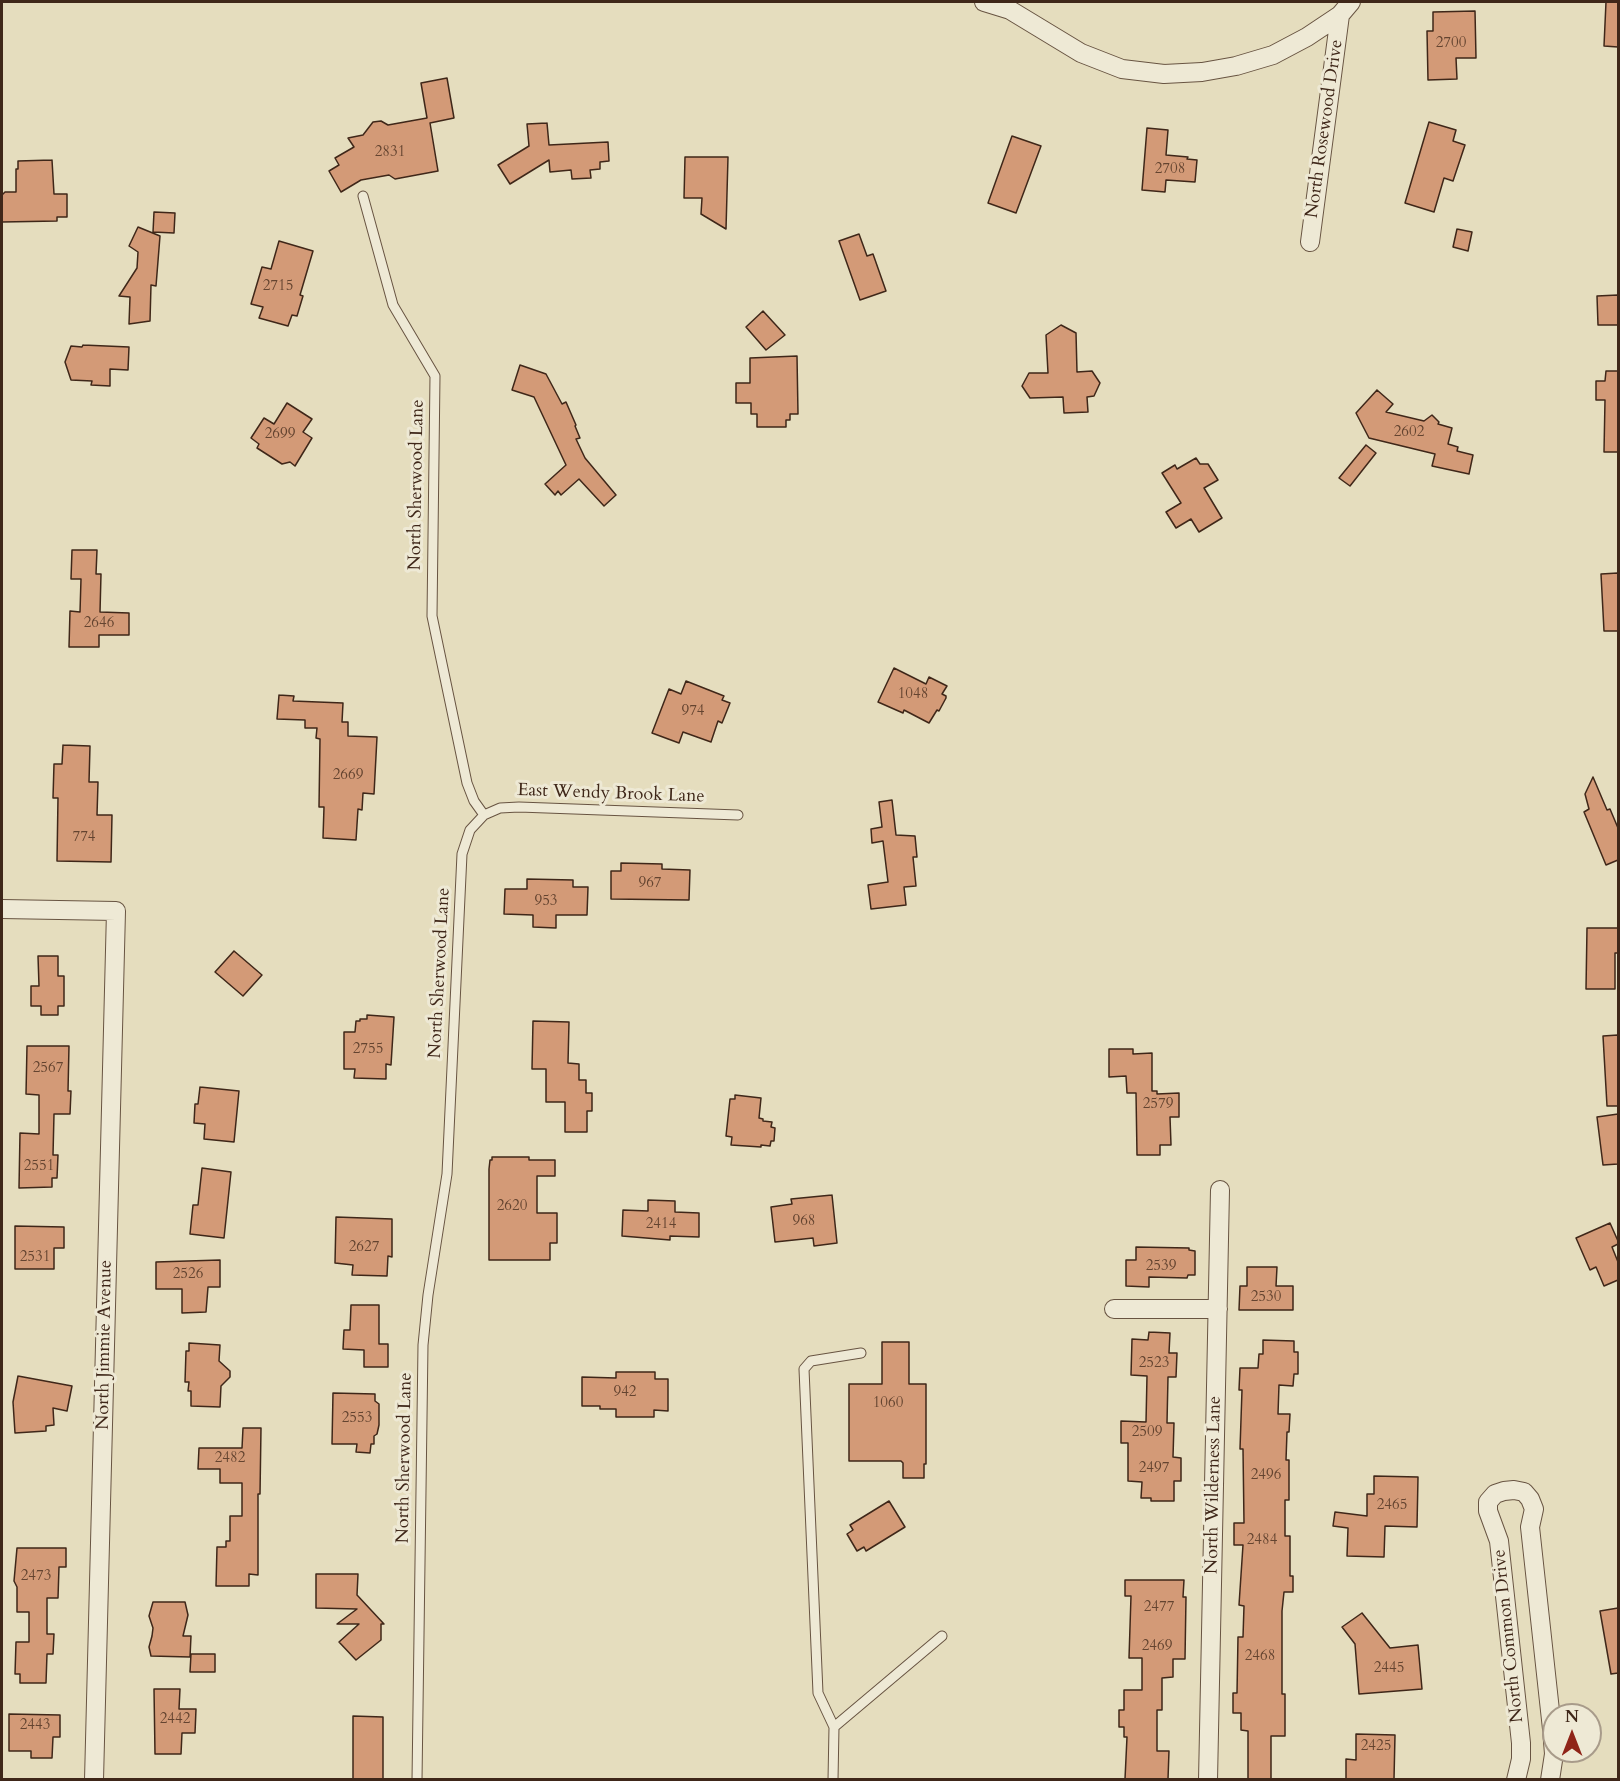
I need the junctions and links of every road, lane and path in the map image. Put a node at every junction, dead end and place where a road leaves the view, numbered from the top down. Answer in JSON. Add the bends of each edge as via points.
{"nodes":[{"id":1,"x":984,"y":2,"type":"edge"},
{"id":2,"x":1346,"y":8,"type":"edge"},
{"id":3,"x":363,"y":196,"type":"dead end"},
{"id":4,"x":1310,"y":242,"type":"dead end"},
{"id":5,"x":484,"y":815,"type":"junction"},
{"id":6,"x":738,"y":815,"type":"dead end"},
{"id":7,"x":2,"y":909,"type":"edge"},
{"id":8,"x":1220,"y":1190,"type":"dead end"},
{"id":9,"x":1114,"y":1309,"type":"dead end"},
{"id":10,"x":1218,"y":1309,"type":"junction"},
{"id":11,"x":861,"y":1353,"type":"dead end"},
{"id":12,"x":942,"y":1636,"type":"dead end"},
{"id":13,"x":834,"y":1727,"type":"junction"},
{"id":14,"x":94,"y":1779,"type":"edge"},
{"id":15,"x":417,"y":1779,"type":"edge"},
{"id":16,"x":833,"y":1779,"type":"edge"},
{"id":17,"x":1209,"y":1779,"type":"edge"},
{"id":18,"x":1516,"y":1779,"type":"edge"},
{"id":19,"x":1550,"y":1779,"type":"edge"}],
"edges":[{"from":1,"to":2,"type":"street","via":[[1010,10],[1081,53],[1122,69],[1164,74],[1202,72],[1273,55],[1307,37]]},
{"from":2,"to":4,"type":"street","name":"North Rosewood Drive"},
{"from":3,"to":5,"type":"lane","name":"North Sherwood Lane","via":[[393,305],[435,376],[432,616],[467,783]]},
{"from":5,"to":6,"type":"lane","name":"East Wendy Brook Lane","via":[[500,808],[519,807]]},
{"from":5,"to":15,"type":"lane","name":"North Sherwood Lane","via":[[470,830],[462,854],[447,1174],[423,1345]]},
{"from":7,"to":14,"type":"street","name":"North Jimmie Avenue","via":[[116,911]]},
{"from":8,"to":10,"type":"street","name":"North Wilderness Lane"},
{"from":9,"to":10,"type":"street"},
{"from":10,"to":17,"type":"street","name":"North Wilderness Lane"},
{"from":11,"to":13,"type":"lane","via":[[811,1361],[804,1369],[819,1693]]},
{"from":12,"to":13,"type":"lane"},
{"from":13,"to":16,"type":"lane"},
{"from":18,"to":19,"type":"street","name":"North Common Drive","via":[[1521,1759],[1520,1731],[1499,1541],[1488,1511],[1488,1502],[1495,1494],[1514,1490],[1524,1492],[1534,1509],[1530,1527],[1554,1754]]}]}
